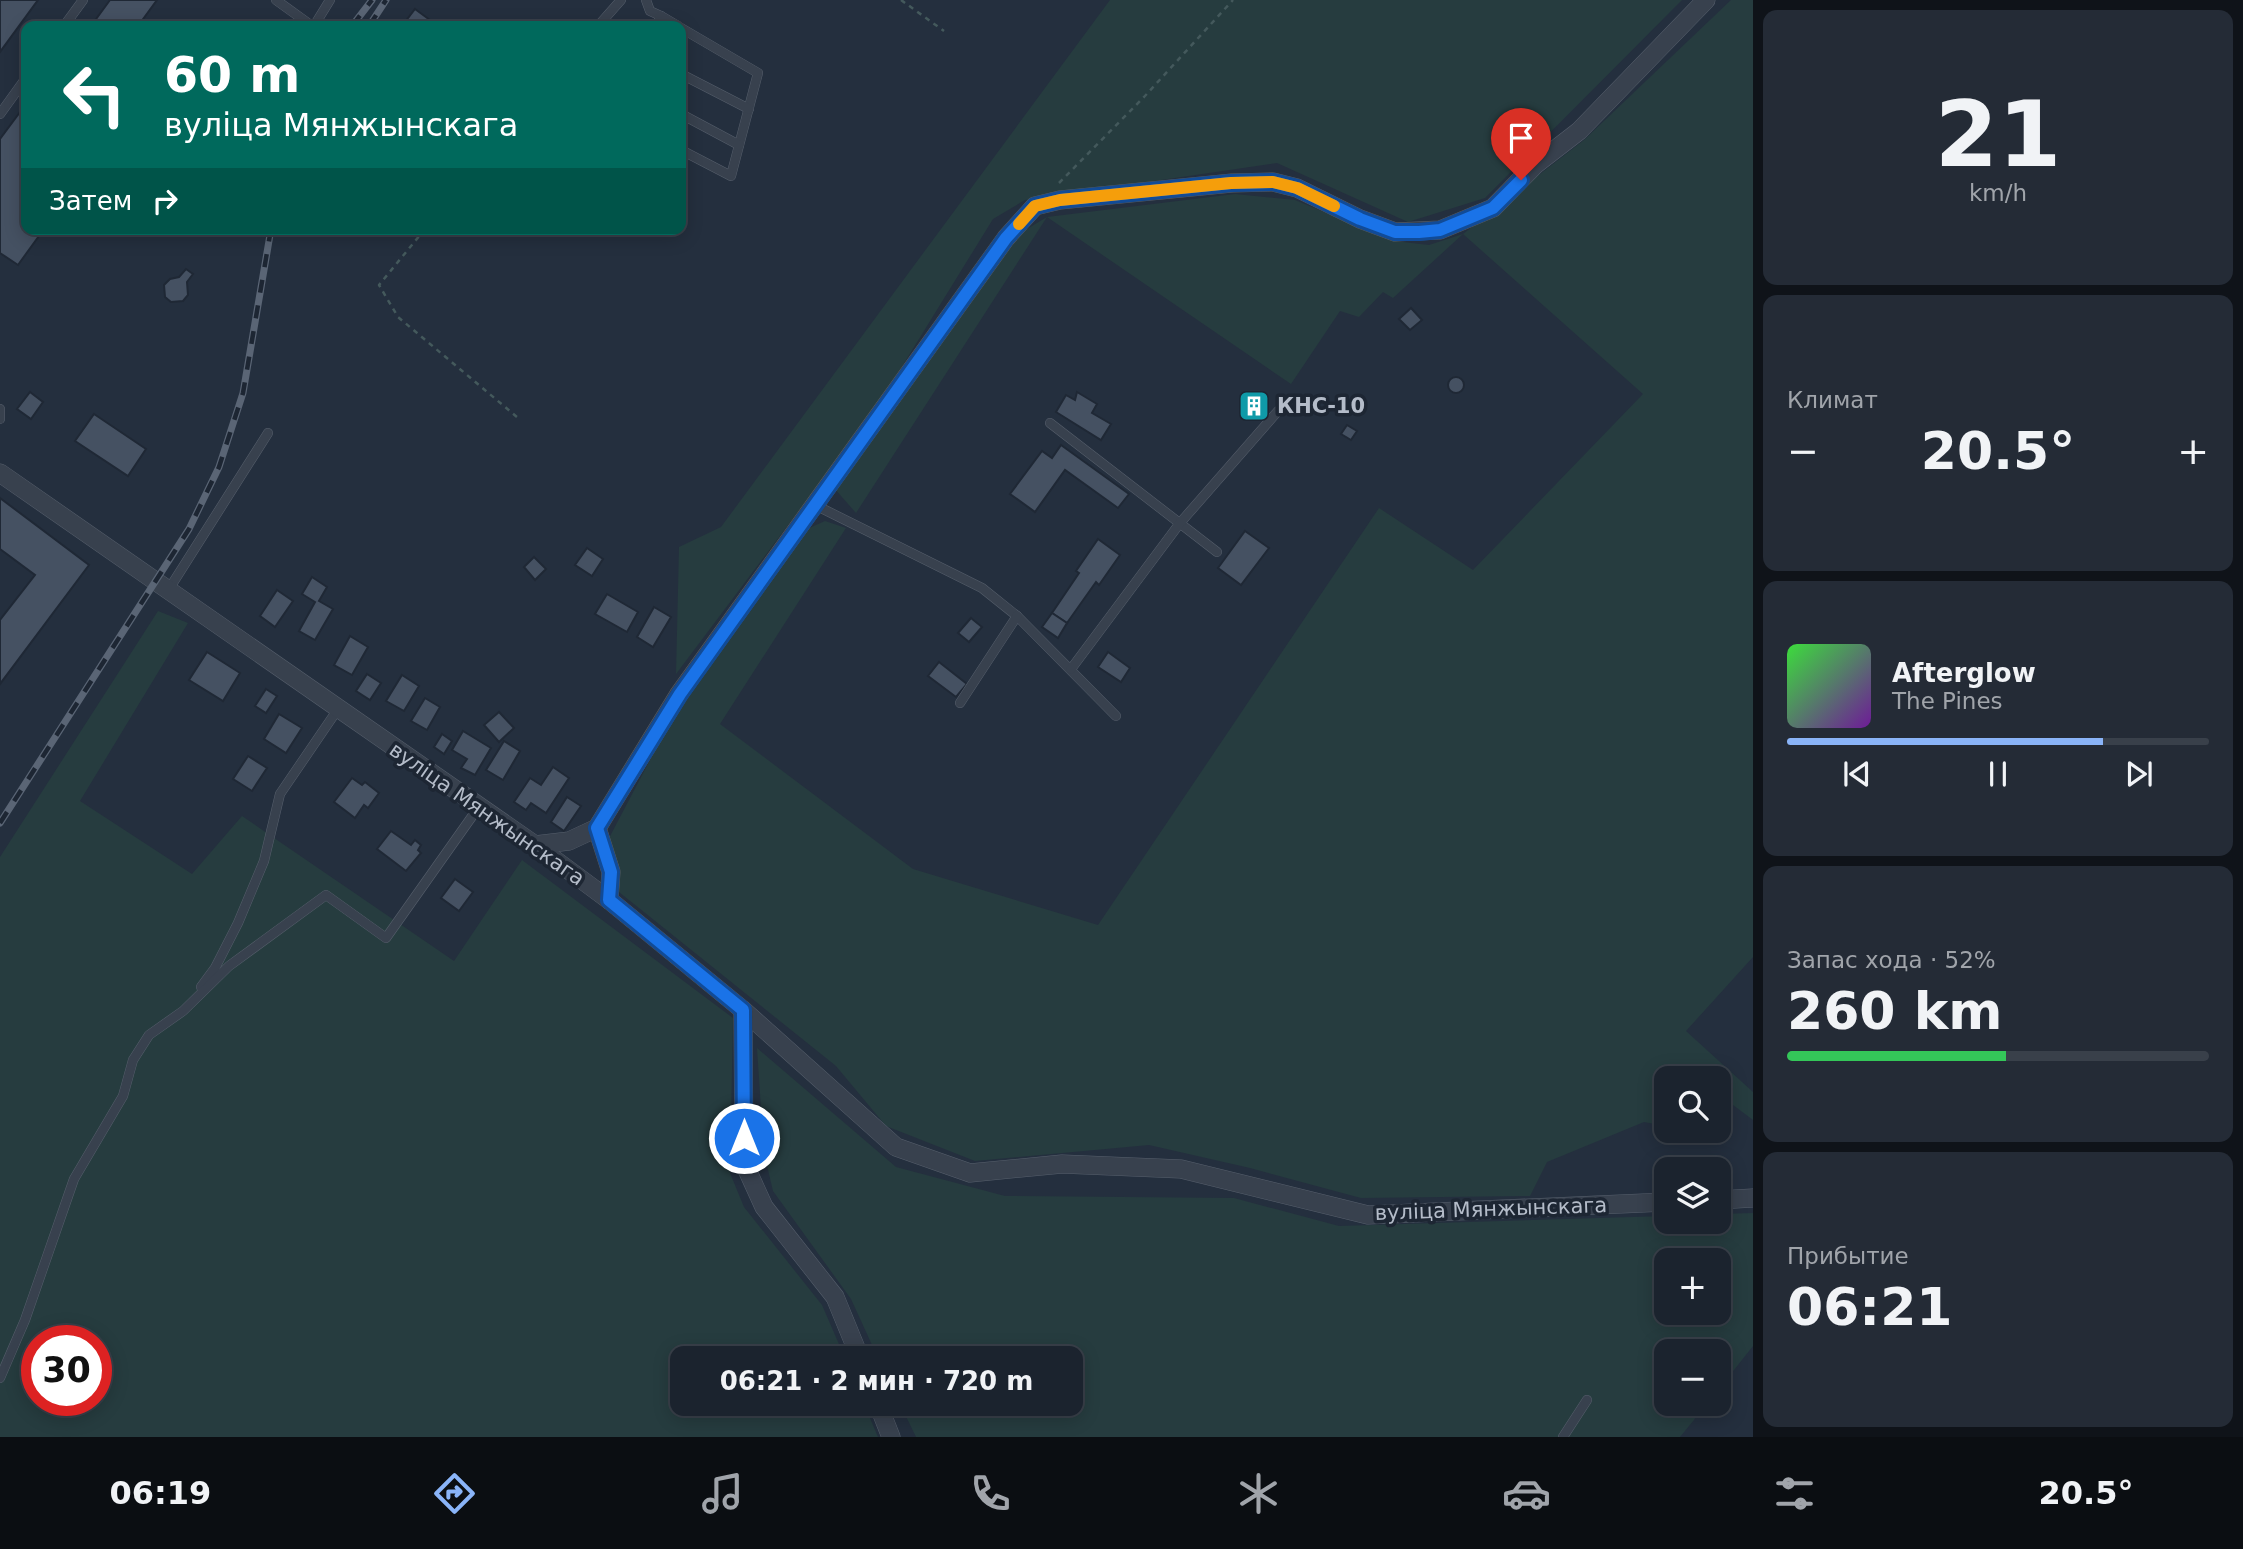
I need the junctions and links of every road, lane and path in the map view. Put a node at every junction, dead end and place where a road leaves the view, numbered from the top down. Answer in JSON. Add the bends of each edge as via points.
{"nodes":[{"id":1,"x":83,"y":0,"type":"edge"},
{"id":2,"x":276,"y":0,"type":"edge"},
{"id":3,"x":330,"y":0,"type":"edge"},
{"id":4,"x":621,"y":0,"type":"edge"},
{"id":5,"x":646,"y":0,"type":"edge"},
{"id":6,"x":901,"y":0,"type":"edge"},
{"id":7,"x":1233,"y":0,"type":"edge"},
{"id":8,"x":1706,"y":0,"type":"edge"},
{"id":9,"x":660,"y":16,"type":"junction"},
{"id":10,"x":68,"y":21,"type":"edge"},
{"id":11,"x":306,"y":21,"type":"edge"},
{"id":12,"x":316,"y":21,"type":"edge"},
{"id":13,"x":602,"y":21,"type":"edge"},
{"id":14,"x":658,"y":21,"type":"edge"},
{"id":15,"x":669,"y":21,"type":"edge"},
{"id":16,"x":686,"y":31,"type":"edge"},
{"id":17,"x":944,"y":31,"type":"dead end"},
{"id":18,"x":686,"y":77,"type":"edge"},
{"id":19,"x":21,"y":85,"type":"edge"},
{"id":20,"x":749,"y":109,"type":"junction"},
{"id":21,"x":0,"y":114,"type":"edge"},
{"id":22,"x":686,"y":117,"type":"edge"},
{"id":23,"x":739,"y":145,"type":"junction"},
{"id":24,"x":686,"y":153,"type":"edge"},
{"id":25,"x":1035,"y":206,"type":"junction"},
{"id":26,"x":420,"y":235,"type":"edge"},
{"id":27,"x":0,"y":409,"type":"edge"},
{"id":28,"x":1278,"y":411,"type":"dead end"},
{"id":29,"x":517,"y":416,"type":"dead end"},
{"id":30,"x":0,"y":419,"type":"edge"},
{"id":31,"x":1050,"y":423,"type":"dead end"},
{"id":32,"x":268,"y":433,"type":"dead end"},
{"id":33,"x":0,"y":473,"type":"edge"},
{"id":34,"x":816,"y":505,"type":"junction"},
{"id":35,"x":1180,"y":523,"type":"junction"},
{"id":36,"x":1217,"y":552,"type":"dead end"},
{"id":37,"x":169,"y":589,"type":"junction"},
{"id":38,"x":1017,"y":616,"type":"junction"},
{"id":39,"x":1071,"y":669,"type":"junction"},
{"id":40,"x":960,"y":703,"type":"dead end"},
{"id":41,"x":338,"y":709,"type":"junction"},
{"id":42,"x":1116,"y":716,"type":"dead end"},
{"id":43,"x":478,"y":808,"type":"junction"},
{"id":44,"x":597,"y":828,"type":"junction"},
{"id":45,"x":535,"y":845,"type":"junction"},
{"id":46,"x":609,"y":900,"type":"junction"},
{"id":47,"x":743,"y":1010,"type":"junction"},
{"id":48,"x":183,"y":1011,"type":"junction"},
{"id":49,"x":1753,"y":1198,"type":"edge"},
{"id":50,"x":1731,"y":1199,"type":"edge"},
{"id":51,"x":1654,"y":1202,"type":"edge"},
{"id":52,"x":855,"y":1346,"type":"edge"},
{"id":53,"x":0,"y":1378,"type":"edge"},
{"id":54,"x":1587,"y":1400,"type":"dead end"},
{"id":55,"x":883,"y":1416,"type":"edge"},
{"id":56,"x":891,"y":1437,"type":"edge"},
{"id":57,"x":1563,"y":1437,"type":"edge"}],
"edges":[{"from":1,"to":10,"type":"lane"},
{"from":2,"to":11,"type":"lane"},
{"from":3,"to":12,"type":"lane"},
{"from":4,"to":13,"type":"lane"},
{"from":5,"to":9,"type":"lane","via":[[650,11]]},
{"from":6,"to":17,"type":"path"},
{"from":7,"to":25,"type":"path"},
{"from":8,"to":25,"type":"street","via":[[1579,131],[1535,165],[1493,208],[1440,230],[1395,232],[1297,188],[1273,182]]},
{"from":9,"to":14,"type":"lane"},
{"from":9,"to":15,"type":"lane"},
{"from":16,"to":20,"type":"lane","via":[[758,73]]},
{"from":18,"to":20,"type":"lane"},
{"from":19,"to":21,"type":"lane"},
{"from":20,"to":23,"type":"lane"},
{"from":22,"to":23,"type":"lane"},
{"from":23,"to":24,"type":"lane","via":[[731,176]]},
{"from":25,"to":34,"type":"street","via":[[1006,238]]},
{"from":26,"to":29,"type":"path","via":[[379,285],[398,317]]},
{"from":27,"to":30,"type":"lane"},
{"from":28,"to":35,"type":"lane"},
{"from":31,"to":35,"type":"lane"},
{"from":32,"to":37,"type":"lane"},
{"from":33,"to":37,"type":"street","name":"вуліца Мянжынскага"},
{"from":34,"to":38,"type":"lane","via":[[982,588]]},
{"from":34,"to":44,"type":"street","via":[[680,694]]},
{"from":35,"to":36,"type":"lane"},
{"from":35,"to":39,"type":"lane"},
{"from":37,"to":41,"type":"street","name":"вуліца Мянжынскага"},
{"from":38,"to":39,"type":"lane"},
{"from":38,"to":40,"type":"lane"},
{"from":39,"to":42,"type":"lane"},
{"from":41,"to":43,"type":"street","name":"вуліца Мянжынскага"},
{"from":41,"to":48,"type":"lane","via":[[280,794],[264,861],[238,923],[215,968]]},
{"from":43,"to":45,"type":"street","name":"вуліца Мянжынскага"},
{"from":43,"to":48,"type":"lane","via":[[386,938],[326,895],[229,966]]},
{"from":44,"to":45,"type":"street","via":[[569,841]]},
{"from":44,"to":46,"type":"street","via":[[611,872]]},
{"from":45,"to":46,"type":"street","name":"вуліца Мянжынскага"},
{"from":46,"to":47,"type":"street","name":"вуліца Мянжынскага"},
{"from":47,"to":51,"type":"street","name":"вуліца Мянжынскага","via":[[896,1147],[970,1173],[1062,1164],[1181,1168],[1368,1214]]},
{"from":47,"to":52,"type":"street","via":[[744,1163],[764,1207],[835,1297]]},
{"from":48,"to":53,"type":"lane","via":[[149,1035],[133,1060],[123,1096],[74,1179],[26,1320]]},
{"from":49,"to":50,"type":"street"},
{"from":54,"to":57,"type":"lane"},
{"from":55,"to":56,"type":"street"}]}
